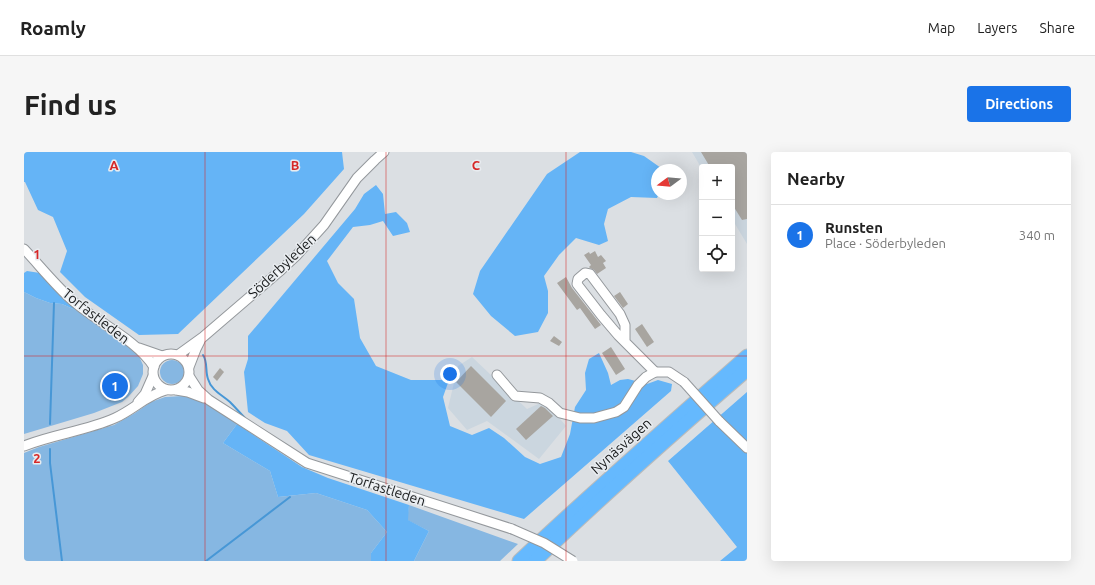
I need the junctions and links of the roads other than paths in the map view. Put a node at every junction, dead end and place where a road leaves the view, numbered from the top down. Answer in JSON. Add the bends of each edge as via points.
{"nodes":[{"id":1,"x":384,"y":152,"type":"edge"},
{"id":2,"x":26,"y":254,"type":"edge"},
{"id":3,"x":203,"y":337,"type":"junction"},
{"id":4,"x":625,"y":341,"type":"junction"},
{"id":5,"x":136,"y":346,"type":"junction"},
{"id":6,"x":178,"y":355,"type":"junction"},
{"id":7,"x":162,"y":356,"type":"junction"},
{"id":8,"x":747,"y":356,"type":"edge"},
{"id":9,"x":153,"y":371,"type":"junction"},
{"id":10,"x":189,"y":371,"type":"junction"},
{"id":11,"x":655,"y":372,"type":"junction"},
{"id":12,"x":744,"y":374,"type":"edge"},
{"id":13,"x":497,"y":375,"type":"dead end"},
{"id":14,"x":166,"y":390,"type":"junction"},
{"id":15,"x":176,"y":390,"type":"junction"},
{"id":16,"x":210,"y":400,"type":"junction"},
{"id":17,"x":134,"y":408,"type":"junction"},
{"id":18,"x":24,"y":446,"type":"edge"},
{"id":19,"x":747,"y":448,"type":"edge"},
{"id":20,"x":519,"y":561,"type":"edge"},
{"id":21,"x":535,"y":561,"type":"edge"},
{"id":22,"x":572,"y":561,"type":"edge"}],
"edges":[{"from":1,"to":3,"type":"street","name":"Söderbyleden","via":[[357,178],[324,224],[296,256]]},
{"from":2,"to":5,"type":"street","name":"Torfastleden","via":[[73,300]]},
{"from":3,"to":6,"type":"street","name":"Söderbyleden"},
{"from":3,"to":10,"type":"street","name":"Söderbyleden"},
{"from":4,"to":4,"type":"street","via":[[577,284],[578,278],[585,273],[590,274],[620,314],[625,324]]},
{"from":4,"to":11,"type":"street"},
{"from":5,"to":7,"type":"street","name":"Torfastleden"},
{"from":5,"to":9,"type":"street","name":"Torfastleden","via":[[149,360]]},
{"from":6,"to":7,"type":"street"},
{"from":6,"to":10,"type":"street","via":[[187,362]]},
{"from":7,"to":9,"type":"street"},
{"from":8,"to":20,"type":"highway","name":"Nynäsvägen","via":[[647,443]]},
{"from":9,"to":14,"type":"street","via":[[158,384]]},
{"from":9,"to":17,"type":"street","via":[[145,394]]},
{"from":10,"to":15,"type":"street","via":[[188,380]]},
{"from":10,"to":16,"type":"street","name":"Torfastleden","via":[[198,390]]},
{"from":11,"to":13,"type":"street","via":[[638,385],[624,407],[594,418],[580,418],[560,413],[540,398],[516,396]]},
{"from":11,"to":19,"type":"street","bridge":true,"via":[[669,372],[684,382]]},
{"from":12,"to":21,"type":"highway","name":"Nynäsvägen","via":[[681,427]]},
{"from":14,"to":15,"type":"street"},
{"from":14,"to":17,"type":"street"},
{"from":15,"to":16,"type":"street","name":"Torfastleden"},
{"from":16,"to":22,"type":"street","name":"Torfastleden","bridge":true,"via":[[307,463],[512,529],[544,543]]},
{"from":17,"to":18,"type":"street","via":[[106,422]]}]}
